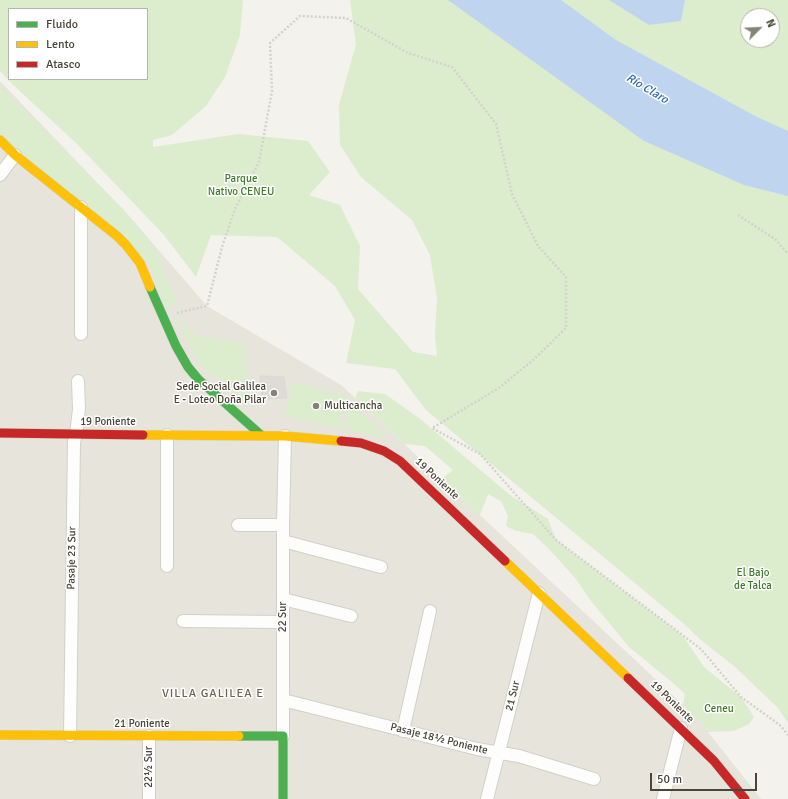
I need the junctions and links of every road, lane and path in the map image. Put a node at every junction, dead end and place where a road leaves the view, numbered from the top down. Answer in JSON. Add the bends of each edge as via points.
{"nodes":[{"id":1,"x":0,"y":140,"type":"edge"},
{"id":2,"x":15,"y":155,"type":"junction"},
{"id":3,"x":0,"y":175,"type":"edge"},
{"id":4,"x":81,"y":208,"type":"junction"},
{"id":5,"x":738,"y":215,"type":"dead end"},
{"id":6,"x":788,"y":254,"type":"edge"},
{"id":7,"x":174,"y":314,"type":"dead end"},
{"id":8,"x":81,"y":334,"type":"dead end"},
{"id":9,"x":78,"y":381,"type":"dead end"},
{"id":10,"x":0,"y":433,"type":"edge"},
{"id":11,"x":76,"y":434,"type":"junction"},
{"id":12,"x":167,"y":435,"type":"junction"},
{"id":13,"x":261,"y":435,"type":"junction"},
{"id":14,"x":285,"y":436,"type":"junction"},
{"id":15,"x":238,"y":525,"type":"dead end"},
{"id":16,"x":283,"y":525,"type":"junction"},
{"id":17,"x":283,"y":541,"type":"junction"},
{"id":18,"x":167,"y":566,"type":"dead end"},
{"id":19,"x":381,"y":567,"type":"dead end"},
{"id":20,"x":540,"y":593,"type":"junction"},
{"id":21,"x":283,"y":599,"type":"junction"},
{"id":22,"x":430,"y":611,"type":"dead end"},
{"id":23,"x":351,"y":616,"type":"dead end"},
{"id":24,"x":184,"y":621,"type":"dead end"},
{"id":25,"x":283,"y":622,"type":"junction"},
{"id":26,"x":283,"y":700,"type":"junction"},
{"id":27,"x":681,"y":728,"type":"junction"},
{"id":28,"x":403,"y":731,"type":"junction"},
{"id":29,"x":0,"y":735,"type":"edge"},
{"id":30,"x":788,"y":735,"type":"edge"},
{"id":31,"x":70,"y":736,"type":"junction"},
{"id":32,"x":149,"y":736,"type":"junction"},
{"id":33,"x":284,"y":736,"type":"junction"},
{"id":34,"x":499,"y":753,"type":"junction"},
{"id":35,"x":594,"y":779,"type":"dead end"},
{"id":36,"x":149,"y":799,"type":"edge"},
{"id":37,"x":283,"y":799,"type":"edge"},
{"id":38,"x":487,"y":799,"type":"edge"},
{"id":39,"x":663,"y":799,"type":"edge"},
{"id":40,"x":745,"y":799,"type":"edge"}],
"edges":[{"from":1,"to":2,"type":"street"},
{"from":2,"to":3,"type":"street"},
{"from":2,"to":4,"type":"street"},
{"from":4,"to":8,"type":"street"},
{"from":4,"to":13,"type":"street","via":[[117,236],[140,263],[176,346],[188,367]]},
{"from":5,"to":6,"type":"path","via":[[775,240]]},
{"from":7,"to":30,"type":"path","via":[[207,306],[235,209],[259,162],[272,91],[270,43],[295,20],[300,16],[346,18],[408,53],[452,67],[496,124],[512,194],[538,246],[566,277],[566,328],[533,360],[498,388],[432,428],[480,454],[556,540],[701,649],[741,697],[781,726]]},
{"from":9,"to":11,"type":"street","name":"Pasaje 23 Sur","via":[[79,409]]},
{"from":10,"to":11,"type":"street","name":"19 Poniente"},
{"from":11,"to":12,"type":"street","name":"19 Poniente"},
{"from":11,"to":31,"type":"street","name":"Pasaje 23 Sur"},
{"from":12,"to":13,"type":"street","name":"19 Poniente"},
{"from":12,"to":18,"type":"street"},
{"from":13,"to":14,"type":"street","name":"19 Poniente"},
{"from":14,"to":16,"type":"street","name":"22 Sur"},
{"from":14,"to":20,"type":"street","name":"19 Poniente","via":[[373,446],[392,456]]},
{"from":15,"to":16,"type":"street"},
{"from":16,"to":17,"type":"street","name":"22 Sur"},
{"from":17,"to":19,"type":"street"},
{"from":17,"to":21,"type":"street","name":"22 Sur"},
{"from":20,"to":27,"type":"street","name":"19 Poniente"},
{"from":20,"to":34,"type":"street","name":"21 Sur"},
{"from":21,"to":23,"type":"street"},
{"from":21,"to":25,"type":"street","name":"22 Sur"},
{"from":22,"to":28,"type":"street"},
{"from":24,"to":25,"type":"street"},
{"from":25,"to":26,"type":"street","name":"22 Sur"},
{"from":26,"to":28,"type":"street","name":"Pasaje 18½ Poniente"},
{"from":26,"to":33,"type":"street","name":"22 Sur"},
{"from":27,"to":39,"type":"street"},
{"from":27,"to":40,"type":"street","name":"19 Poniente","via":[[714,761]]},
{"from":28,"to":34,"type":"street","name":"Pasaje 18½ Poniente"},
{"from":29,"to":31,"type":"street","name":"21 Poniente"},
{"from":31,"to":32,"type":"street","name":"21 Poniente"},
{"from":32,"to":33,"type":"street","name":"21 Poniente"},
{"from":32,"to":36,"type":"street","name":"22½ Sur"},
{"from":33,"to":37,"type":"street","name":"22 Sur"},
{"from":34,"to":35,"type":"street","name":"Pasaje 18½ Poniente","via":[[519,756]]},
{"from":34,"to":38,"type":"street","name":"21 Sur"}]}
